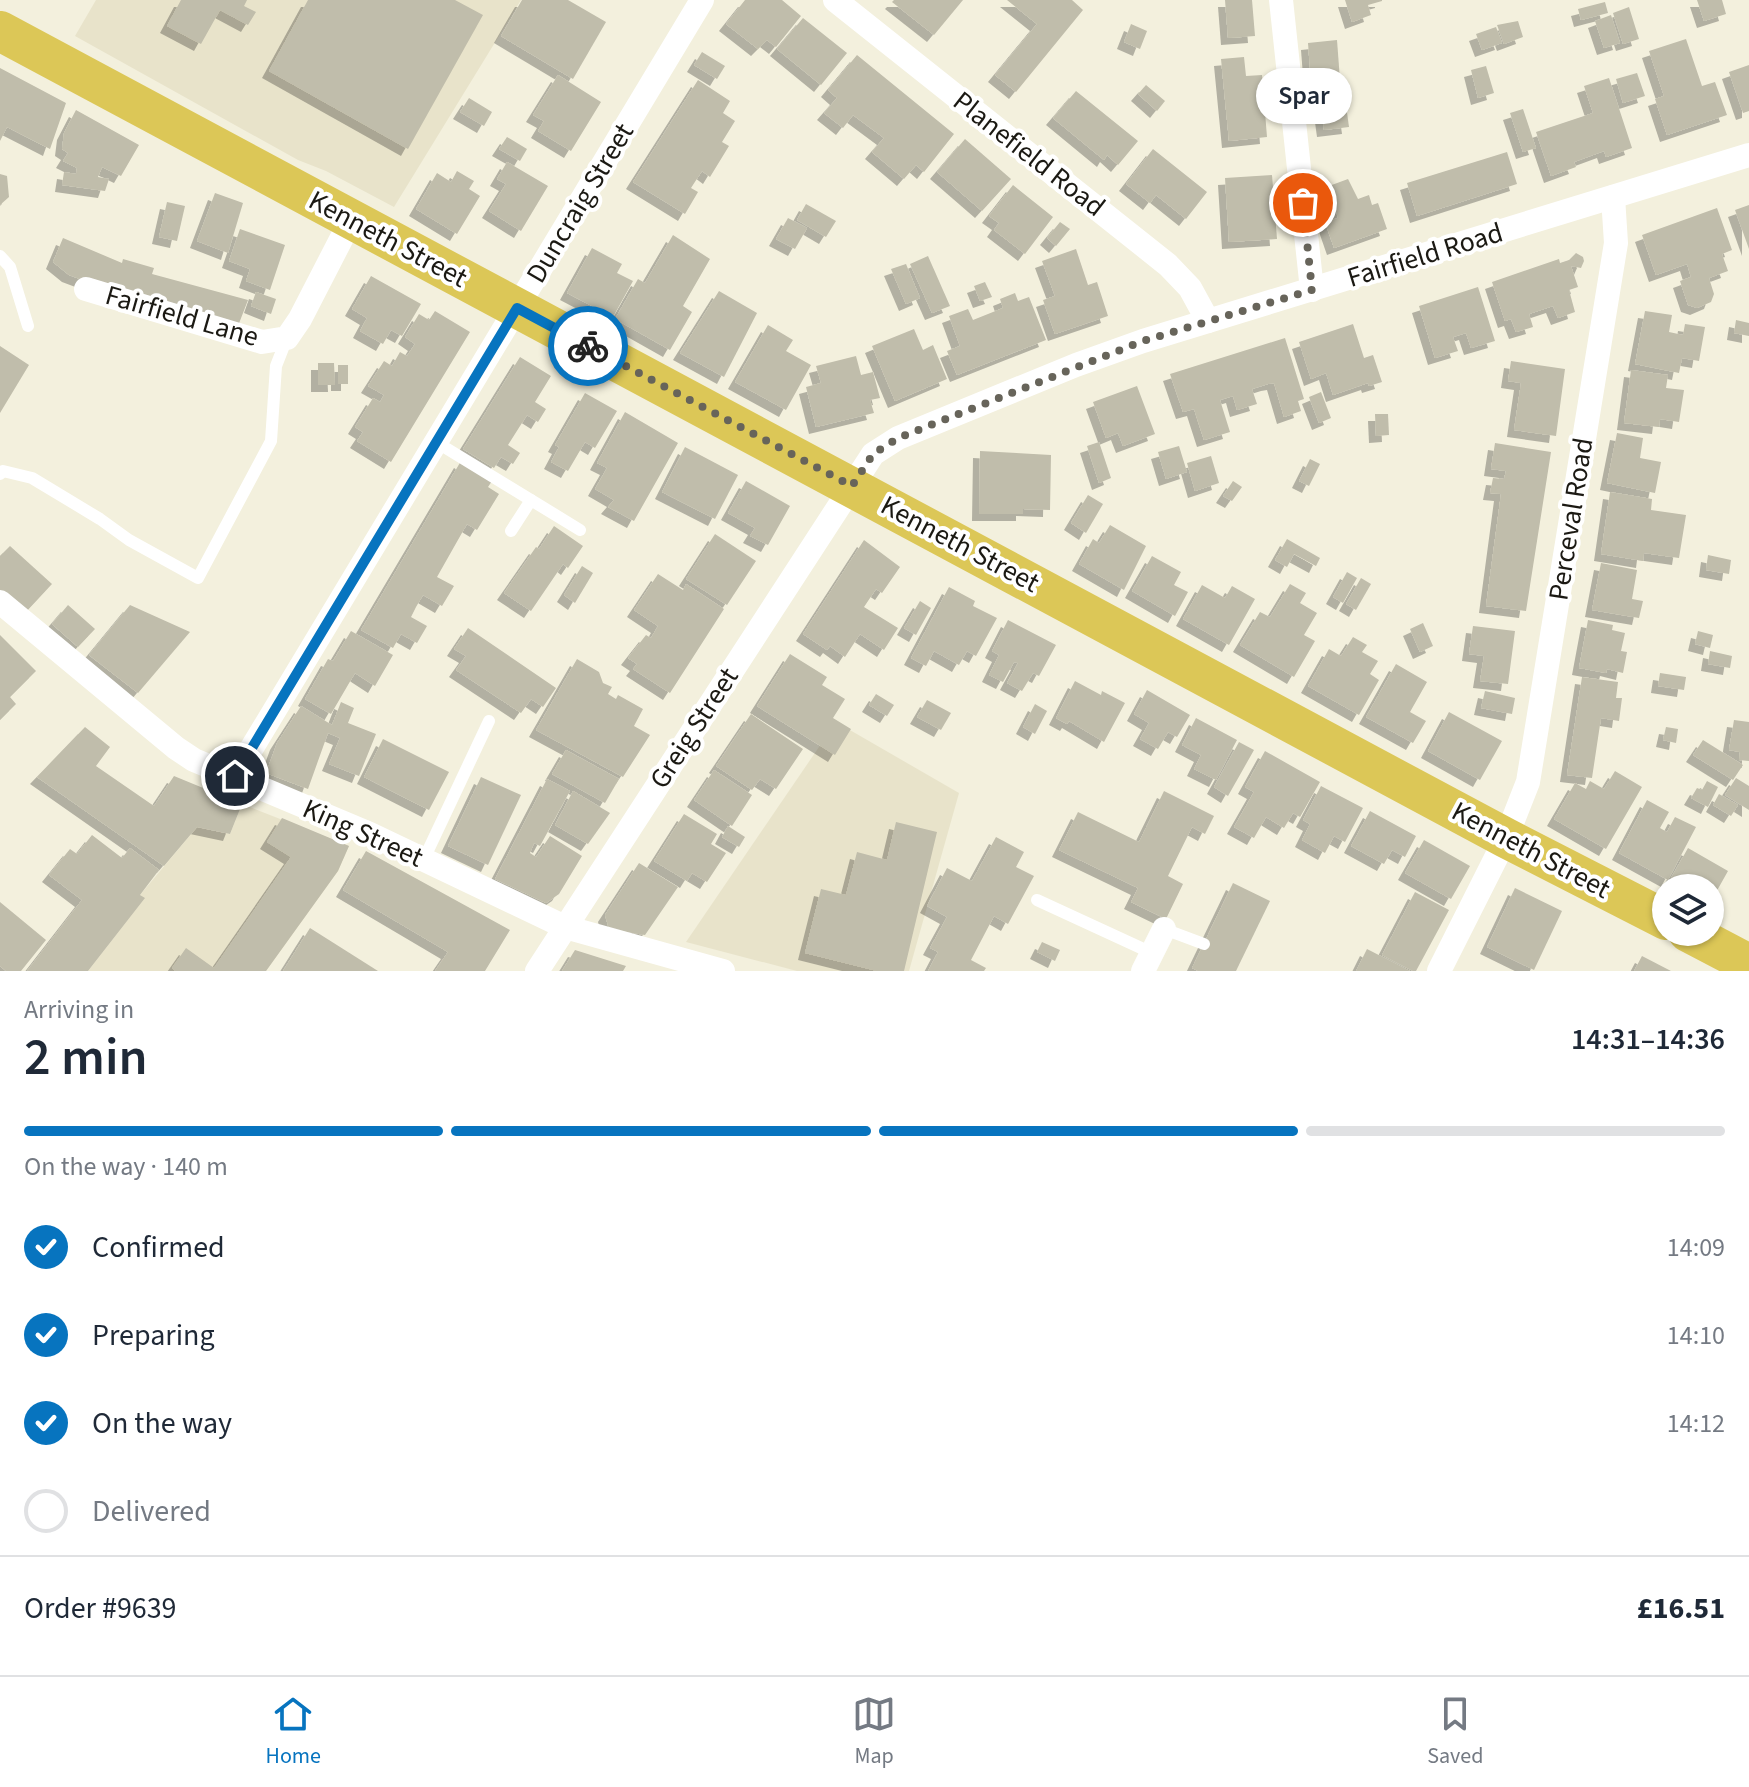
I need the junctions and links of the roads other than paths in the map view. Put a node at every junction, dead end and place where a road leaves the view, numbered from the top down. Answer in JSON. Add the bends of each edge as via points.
{"nodes":[{"id":1,"x":702,"y":0,"type":"edge"},
{"id":2,"x":835,"y":0,"type":"edge"},
{"id":3,"x":1281,"y":0,"type":"edge"},
{"id":4,"x":0,"y":31,"type":"edge"},
{"id":5,"x":1749,"y":155,"type":"edge"},
{"id":6,"x":1613,"y":197,"type":"junction"},
{"id":7,"x":351,"y":220,"type":"junction"},
{"id":8,"x":0,"y":256,"type":"edge"},
{"id":9,"x":86,"y":289,"type":"dead end"},
{"id":10,"x":1312,"y":290,"type":"junction"},
{"id":11,"x":517,"y":308,"type":"junction"},
{"id":12,"x":1208,"y":321,"type":"junction"},
{"id":13,"x":28,"y":326,"type":"dead end"},
{"id":14,"x":287,"y":338,"type":"junction"},
{"id":15,"x":436,"y":442,"type":"junction"},
{"id":16,"x":1,"y":473,"type":"edge"},
{"id":17,"x":852,"y":486,"type":"junction"},
{"id":18,"x":531,"y":500,"type":"junction"},
{"id":19,"x":580,"y":530,"type":"dead end"},
{"id":20,"x":511,"y":531,"type":"dead end"},
{"id":21,"x":0,"y":602,"type":"edge"},
{"id":22,"x":489,"y":721,"type":"dead end"},
{"id":23,"x":235,"y":776,"type":"junction"},
{"id":24,"x":1506,"y":838,"type":"junction"},
{"id":25,"x":424,"y":859,"type":"junction"},
{"id":26,"x":1037,"y":900,"type":"dead end"},
{"id":27,"x":1652,"y":913,"type":"edge"},
{"id":28,"x":565,"y":927,"type":"junction"},
{"id":29,"x":1164,"y":929,"type":"joint"},
{"id":30,"x":1204,"y":944,"type":"dead end"},
{"id":31,"x":1715,"y":946,"type":"edge"},
{"id":32,"x":1147,"y":962,"type":"edge"},
{"id":33,"x":1749,"y":964,"type":"edge"},
{"id":34,"x":537,"y":971,"type":"edge"},
{"id":35,"x":719,"y":971,"type":"edge"},
{"id":36,"x":1439,"y":971,"type":"edge"}],
"edges":[{"from":1,"to":11,"type":"street","name":"Duncraig Street"},
{"from":2,"to":12,"type":"street","name":"Planefield Road","via":[[1168,265],[1190,288]]},
{"from":3,"to":10,"type":"street"},
{"from":4,"to":7,"type":"highway","name":"Kenneth Street"},
{"from":5,"to":6,"type":"street","name":"Fairfield Road"},
{"from":6,"to":10,"type":"street","name":"Fairfield Road"},
{"from":6,"to":24,"type":"street","name":"Perceval Road","via":[[1616,243],[1533,751]]},
{"from":7,"to":11,"type":"highway","name":"Kenneth Street"},
{"from":7,"to":14,"type":"street","name":"Fairfield Lane"},
{"from":8,"to":13,"type":"lane","via":[[10,267]]},
{"from":9,"to":14,"type":"street","name":"Fairfield Lane","via":[[262,342]]},
{"from":10,"to":12,"type":"street","name":"Fairfield Road"},
{"from":11,"to":15,"type":"street","name":"Duncraig Street"},
{"from":11,"to":17,"type":"highway","name":"Kenneth Street"},
{"from":12,"to":17,"type":"street","name":"Fairfield Road","via":[[1076,365],[898,438],[873,454]]},
{"from":14,"to":16,"type":"lane","via":[[276,366],[271,441],[198,578],[32,478]]},
{"from":15,"to":18,"type":"lane"},
{"from":15,"to":23,"type":"street","name":"Duncraig Street"},
{"from":17,"to":24,"type":"highway","name":"Kenneth Street"},
{"from":17,"to":28,"type":"street","name":"Greig Street"},
{"from":18,"to":19,"type":"lane"},
{"from":18,"to":20,"type":"lane"},
{"from":21,"to":23,"type":"street","name":"King Street","via":[[176,748]]},
{"from":22,"to":25,"type":"lane"},
{"from":23,"to":25,"type":"street","name":"King Street"},
{"from":24,"to":27,"type":"highway","name":"Kenneth Street"},
{"from":24,"to":36,"type":"street","name":"Perceval Road"},
{"from":25,"to":28,"type":"street","name":"King Street"},
{"from":26,"to":32,"type":"lane"},
{"from":28,"to":34,"type":"street","name":"Greig Street"},
{"from":28,"to":35,"type":"street","name":"King Street"},
{"from":29,"to":30,"type":"lane"},
{"from":29,"to":32,"type":"street"},
{"from":31,"to":33,"type":"highway"}]}
